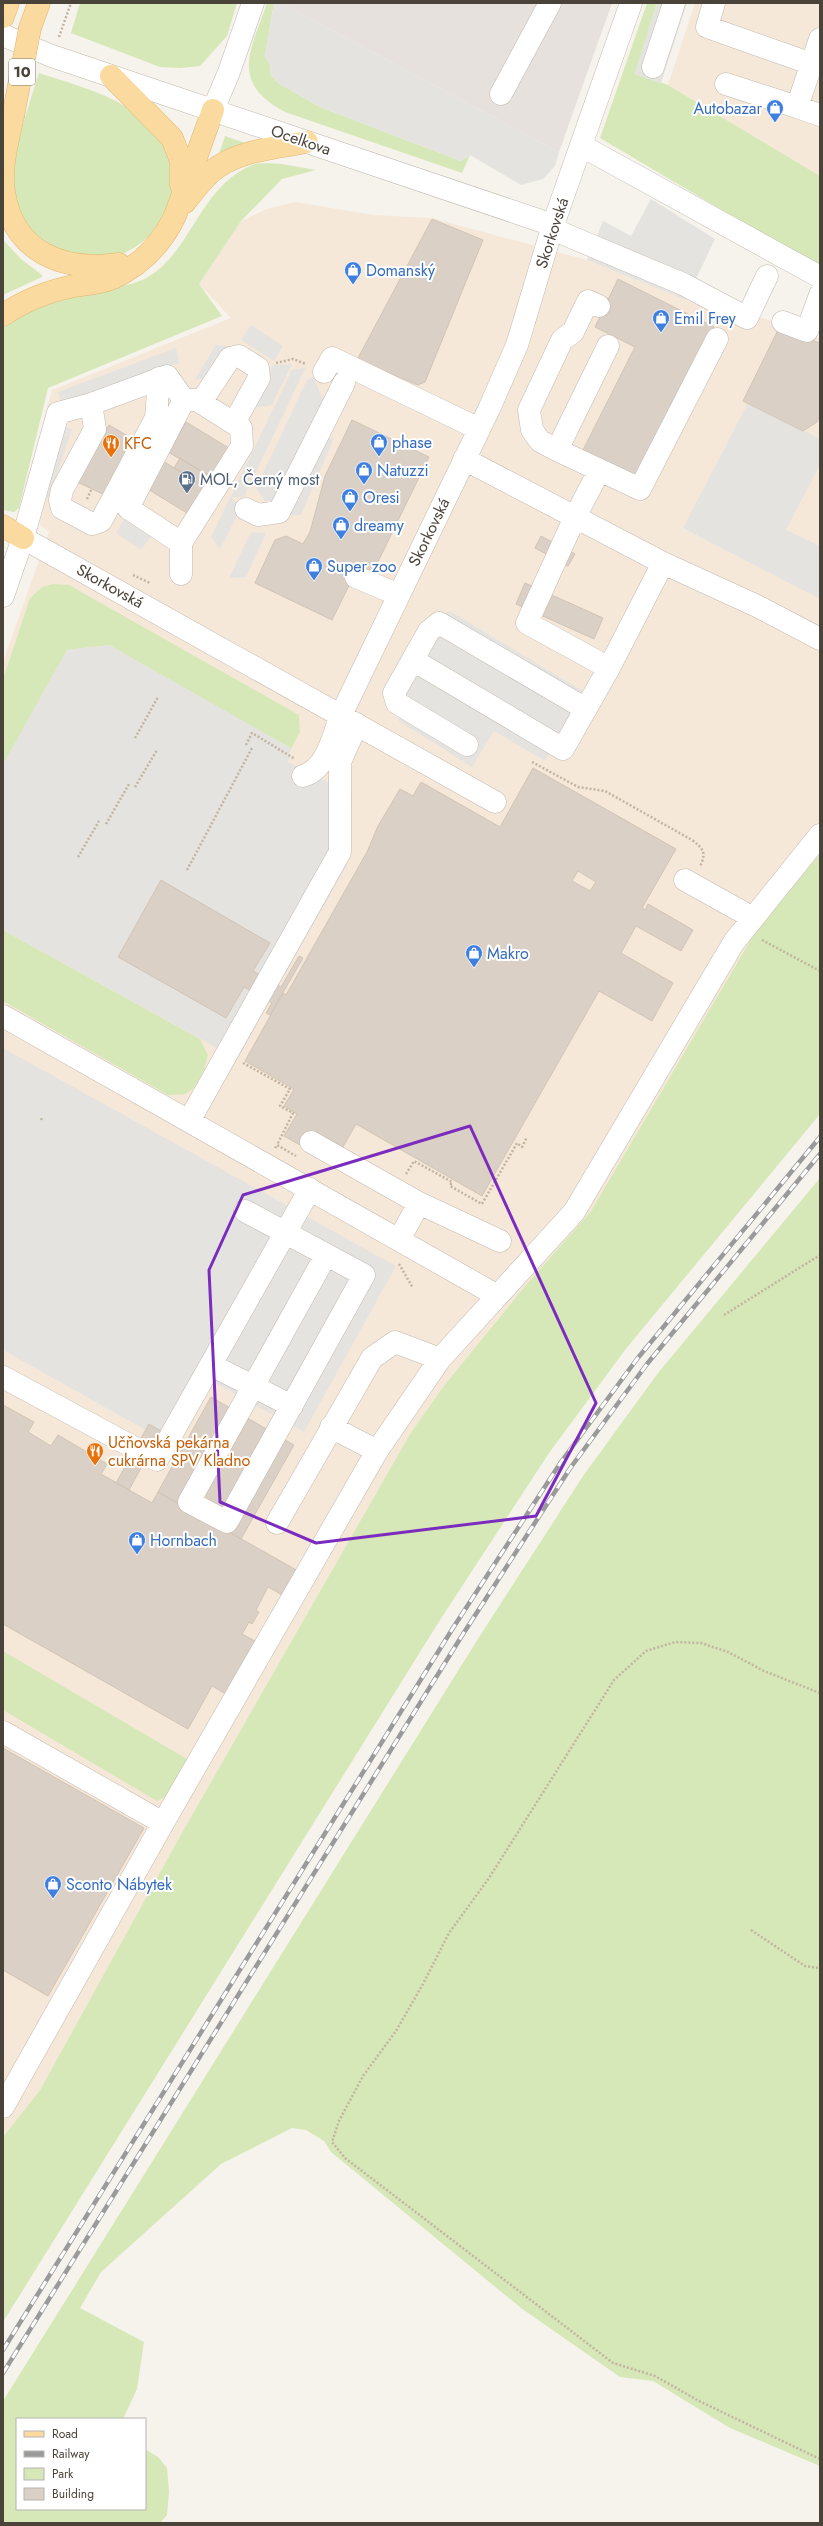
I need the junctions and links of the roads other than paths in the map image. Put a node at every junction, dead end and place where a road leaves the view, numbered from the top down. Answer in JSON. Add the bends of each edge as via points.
{"nodes":[{"id":1,"x":8,"y":3,"type":"edge"},
{"id":2,"x":39,"y":3,"type":"edge"},
{"id":3,"x":252,"y":3,"type":"edge"},
{"id":4,"x":550,"y":3,"type":"edge"},
{"id":5,"x":631,"y":3,"type":"edge"},
{"id":6,"x":674,"y":3,"type":"edge"},
{"id":7,"x":714,"y":3,"type":"edge"},
{"id":8,"x":3,"y":17,"type":"edge"},
{"id":9,"x":3,"y":36,"type":"edge"},
{"id":10,"x":820,"y":39,"type":"edge"},
{"id":11,"x":3,"y":44,"type":"edge"},
{"id":12,"x":53,"y":47,"type":"junction"},
{"id":13,"x":812,"y":64,"type":"junction"},
{"id":14,"x":654,"y":67,"type":"dead end"},
{"id":15,"x":111,"y":76,"type":"junction"},
{"id":16,"x":726,"y":84,"type":"dead end"},
{"id":17,"x":501,"y":94,"type":"dead end"},
{"id":18,"x":797,"y":107,"type":"junction"},
{"id":19,"x":213,"y":110,"type":"junction"},
{"id":20,"x":8,"y":113,"type":"edge"},
{"id":21,"x":820,"y":115,"type":"edge"},
{"id":22,"x":307,"y":142,"type":"junction"},
{"id":23,"x":582,"y":146,"type":"junction"},
{"id":24,"x":178,"y":206,"type":"junction"},
{"id":25,"x":552,"y":227,"type":"junction"},
{"id":26,"x":138,"y":262,"type":"junction"},
{"id":27,"x":767,"y":276,"type":"dead end"},
{"id":28,"x":820,"y":277,"type":"edge"},
{"id":29,"x":820,"y":295,"type":"edge"},
{"id":30,"x":599,"y":306,"type":"dead end"},
{"id":31,"x":3,"y":315,"type":"edge"},
{"id":32,"x":783,"y":322,"type":"dead end"},
{"id":33,"x":717,"y":339,"type":"dead end"},
{"id":34,"x":608,"y":346,"type":"dead end"},
{"id":35,"x":319,"y":369,"type":"road end"},
{"id":36,"x":159,"y":378,"type":"junction"},
{"id":37,"x":344,"y":383,"type":"dead end"},
{"id":38,"x":192,"y":401,"type":"junction"},
{"id":39,"x":91,"y":404,"type":"junction"},
{"id":40,"x":234,"y":423,"type":"junction"},
{"id":41,"x":479,"y":429,"type":"junction"},
{"id":42,"x":557,"y":450,"type":"junction"},
{"id":43,"x":464,"y":459,"type":"junction"},
{"id":44,"x":599,"y":471,"type":"junction"},
{"id":45,"x":246,"y":509,"type":"dead end"},
{"id":46,"x":575,"y":517,"type":"junction"},
{"id":47,"x":3,"y":526,"type":"edge"},
{"id":48,"x":23,"y":538,"type":"junction"},
{"id":49,"x":181,"y":543,"type":"junction"},
{"id":50,"x":663,"y":563,"type":"junction"},
{"id":51,"x":182,"y":574,"type":"dead end"},
{"id":52,"x":356,"y":577,"type":"dead end"},
{"id":53,"x":399,"y":595,"type":"junction"},
{"id":54,"x":3,"y":596,"type":"edge"},
{"id":55,"x":820,"y":639,"type":"edge"},
{"id":56,"x":412,"y":660,"type":"junction"},
{"id":57,"x":609,"y":668,"type":"junction"},
{"id":58,"x":586,"y":709,"type":"junction"},
{"id":59,"x":349,"y":720,"type":"junction"},
{"id":60,"x":467,"y":745,"type":"dead end"},
{"id":61,"x":341,"y":798,"type":"junction"},
{"id":62,"x":495,"y":802,"type":"dead end"},
{"id":63,"x":820,"y":835,"type":"edge"},
{"id":64,"x":685,"y":880,"type":"dead end"},
{"id":65,"x":753,"y":918,"type":"junction"},
{"id":66,"x":3,"y":1016,"type":"edge"},
{"id":67,"x":189,"y":1121,"type":"junction"},
{"id":68,"x":311,"y":1142,"type":"dead end"},
{"id":69,"x":310,"y":1189,"type":"junction"},
{"id":70,"x":419,"y":1203,"type":"junction"},
{"id":71,"x":245,"y":1211,"type":"dead end"},
{"id":72,"x":285,"y":1233,"type":"junction"},
{"id":73,"x":399,"y":1240,"type":"junction"},
{"id":74,"x":500,"y":1241,"type":"dead end"},
{"id":75,"x":326,"y":1255,"type":"junction"},
{"id":76,"x":496,"y":1295,"type":"junction"},
{"id":77,"x":440,"y":1359,"type":"junction"},
{"id":78,"x":211,"y":1365,"type":"junction"},
{"id":79,"x":3,"y":1377,"type":"edge"},
{"id":80,"x":253,"y":1386,"type":"junction"},
{"id":81,"x":292,"y":1406,"type":"junction"},
{"id":82,"x":332,"y":1427,"type":"junction"},
{"id":83,"x":377,"y":1451,"type":"junction"},
{"id":84,"x":277,"y":1523,"type":"dead end"},
{"id":85,"x":3,"y":1732,"type":"edge"},
{"id":86,"x":163,"y":1823,"type":"junction"},
{"id":87,"x":3,"y":2107,"type":"edge"}],
"edges":[{"from":1,"to":8,"type":"main road"},
{"from":2,"to":20,"type":"main road","number":"10","bridge":true},
{"from":3,"to":19,"type":"street","via":[[229,72]]},
{"from":4,"to":17,"type":"street"},
{"from":5,"to":23,"type":"street","name":"Skorkovská"},
{"from":6,"to":14,"type":"street"},
{"from":7,"to":13,"type":"street","via":[[706,27]]},
{"from":9,"to":12,"type":"street","name":"Ocelkova"},
{"from":10,"to":13,"type":"street"},
{"from":11,"to":12,"type":"street","name":"Ocelkova"},
{"from":12,"to":15,"type":"street","name":"Ocelkova"},
{"from":13,"to":18,"type":"street"},
{"from":15,"to":19,"type":"street","name":"Ocelkova"},
{"from":15,"to":24,"type":"main road","via":[[166,130],[176,144],[181,161]]},
{"from":16,"to":18,"type":"street"},
{"from":18,"to":21,"type":"street"},
{"from":19,"to":22,"type":"street","name":"Ocelkova"},
{"from":19,"to":24,"type":"main road"},
{"from":20,"to":26,"type":"main road","via":[[4,192],[12,218],[25,238],[52,259],[74,266],[98,267]]},
{"from":22,"to":24,"type":"main road","via":[[253,152],[230,160],[211,172]]},
{"from":22,"to":25,"type":"street","name":"Ocelkova"},
{"from":23,"to":25,"type":"street","name":"Skorkovská"},
{"from":23,"to":28,"type":"street"},
{"from":24,"to":26,"type":"main road","via":[[158,245]]},
{"from":25,"to":27,"type":"street","name":"Ocelkova","via":[[683,284],[747,318]]},
{"from":25,"to":41,"type":"street","name":"Skorkovská","via":[[517,346]]},
{"from":26,"to":31,"type":"main road","via":[[112,278],[60,289]]},
{"from":29,"to":32,"type":"street","via":[[807,331]]},
{"from":30,"to":42,"type":"street","via":[[588,301],[573,332],[562,340],[529,410],[532,430],[540,441]]},
{"from":33,"to":44,"type":"street","via":[[640,489]]},
{"from":34,"to":42,"type":"street"},
{"from":35,"to":41,"type":"street","via":[[332,358]]},
{"from":36,"to":38,"type":"street","via":[[167,376]]},
{"from":36,"to":39,"type":"street"},
{"from":36,"to":39,"type":"street","via":[[156,418],[101,520],[92,524],[67,512],[60,504],[62,490],[95,429]]},
{"from":37,"to":45,"type":"street","via":[[279,512],[258,515]]},
{"from":38,"to":40,"type":"street"},
{"from":38,"to":40,"type":"street","via":[[230,358],[239,356],[258,368],[259,378]]},
{"from":38,"to":49,"type":"street","via":[[128,508]]},
{"from":39,"to":48,"type":"street","via":[[58,413]]},
{"from":40,"to":49,"type":"street","via":[[241,428],[242,446]]},
{"from":41,"to":43,"type":"street","name":"Skorkovská"},
{"from":42,"to":44,"type":"street"},
{"from":43,"to":46,"type":"street"},
{"from":43,"to":53,"type":"street","name":"Skorkovská"},
{"from":44,"to":46,"type":"street"},
{"from":46,"to":50,"type":"street"},
{"from":46,"to":57,"type":"street","via":[[527,623]]},
{"from":47,"to":48,"type":"main road"},
{"from":48,"to":54,"type":"street"},
{"from":48,"to":59,"type":"street","name":"Skorkovská"},
{"from":49,"to":51,"type":"street"},
{"from":50,"to":55,"type":"street","via":[[757,606]]},
{"from":50,"to":57,"type":"street"},
{"from":52,"to":53,"type":"street"},
{"from":53,"to":59,"type":"street","name":"Skorkovská"},
{"from":56,"to":58,"type":"street","via":[[429,631],[439,623]]},
{"from":56,"to":58,"type":"street","via":[[563,749]]},
{"from":56,"to":60,"type":"street","via":[[394,694],[397,703]]},
{"from":57,"to":58,"type":"street"},
{"from":59,"to":61,"type":"street","via":[[340,762]]},
{"from":59,"to":61,"type":"street","via":[[312,774],[299,768]]},
{"from":59,"to":62,"type":"street"},
{"from":61,"to":67,"type":"street","via":[[340,852],[237,1053]]},
{"from":63,"to":65,"type":"street"},
{"from":64,"to":65,"type":"street"},
{"from":65,"to":76,"type":"street","via":[[734,942],[574,1212]]},
{"from":66,"to":67,"type":"street"},
{"from":67,"to":69,"type":"street"},
{"from":68,"to":70,"type":"street"},
{"from":69,"to":72,"type":"street"},
{"from":69,"to":73,"type":"street"},
{"from":70,"to":73,"type":"street"},
{"from":70,"to":74,"type":"street"},
{"from":71,"to":72,"type":"street"},
{"from":72,"to":75,"type":"street"},
{"from":72,"to":78,"type":"street"},
{"from":73,"to":76,"type":"street"},
{"from":75,"to":80,"type":"street"},
{"from":75,"to":81,"type":"street","via":[[364,1275]]},
{"from":76,"to":77,"type":"street"},
{"from":77,"to":82,"type":"street","via":[[395,1342],[372,1358]]},
{"from":77,"to":83,"type":"street"},
{"from":78,"to":79,"type":"street","via":[[157,1460]]},
{"from":78,"to":80,"type":"street"},
{"from":80,"to":81,"type":"street"},
{"from":80,"to":81,"type":"street","via":[[189,1502],[227,1522]]},
{"from":82,"to":83,"type":"street"},
{"from":82,"to":84,"type":"street"},
{"from":83,"to":86,"type":"street"},
{"from":85,"to":86,"type":"street"},
{"from":86,"to":87,"type":"street"}]}
